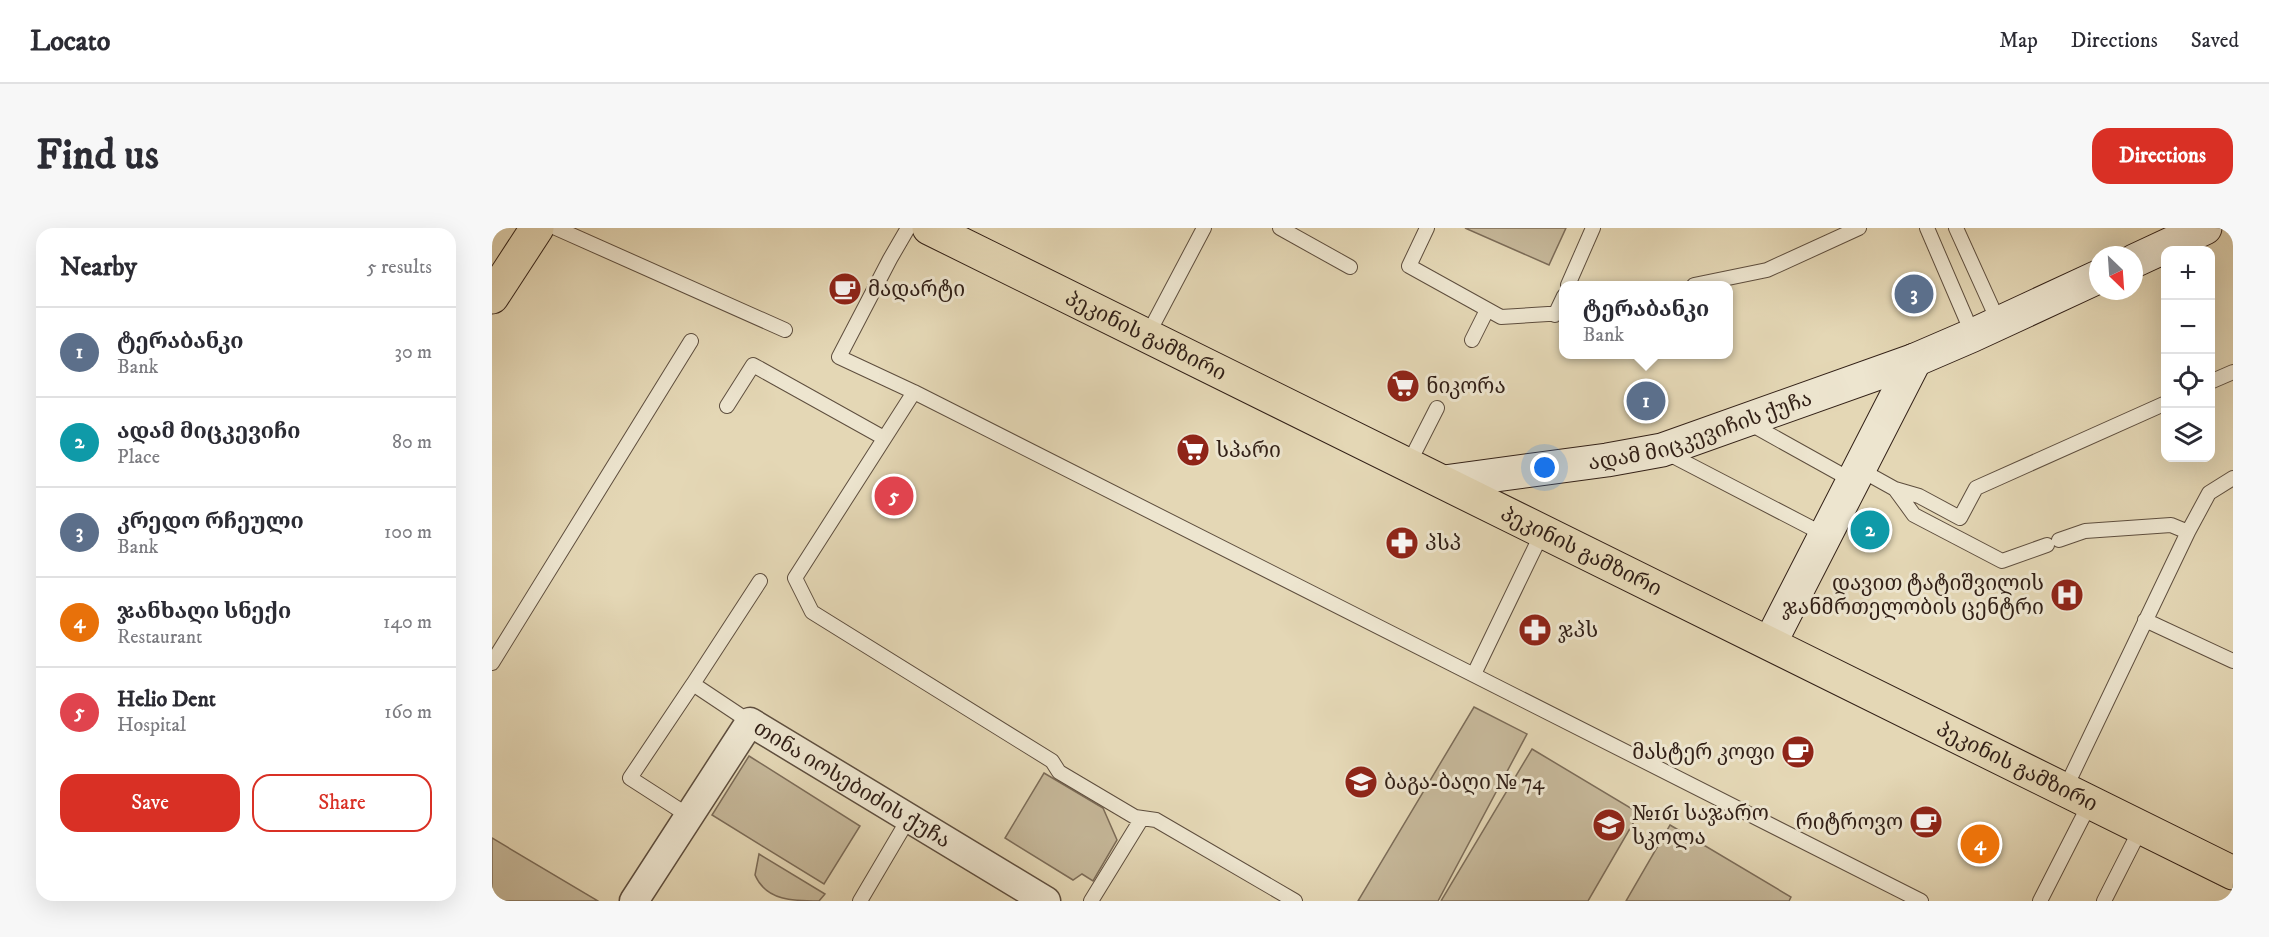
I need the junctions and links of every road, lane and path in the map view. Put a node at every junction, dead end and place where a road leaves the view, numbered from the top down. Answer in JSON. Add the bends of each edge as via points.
{"nodes":[{"id":1,"x":537,"y":228,"type":"edge"},
{"id":2,"x":556,"y":228,"type":"edge"},
{"id":3,"x":908,"y":228,"type":"edge"},
{"id":4,"x":928,"y":228,"type":"edge"},
{"id":5,"x":1204,"y":228,"type":"edge"},
{"id":6,"x":1280,"y":228,"type":"edge"},
{"id":7,"x":1427,"y":228,"type":"edge"},
{"id":8,"x":1593,"y":228,"type":"edge"},
{"id":9,"x":1859,"y":228,"type":"edge"},
{"id":10,"x":1927,"y":228,"type":"edge"},
{"id":11,"x":1956,"y":228,"type":"edge"},
{"id":12,"x":2205,"y":228,"type":"edge"},
{"id":13,"x":2143,"y":257,"type":"edge"},
{"id":14,"x":1350,"y":267,"type":"dead end"},
{"id":15,"x":1570,"y":281,"type":"edge"},
{"id":16,"x":1713,"y":281,"type":"edge"},
{"id":17,"x":2089,"y":282,"type":"edge"},
{"id":18,"x":492,"y":297,"type":"edge"},
{"id":19,"x":1487,"y":310,"type":"junction"},
{"id":20,"x":1559,"y":314,"type":"edge"},
{"id":21,"x":1986,"y":329,"type":"junction"},
{"id":22,"x":785,"y":330,"type":"dead end"},
{"id":23,"x":1147,"y":336,"type":"junction"},
{"id":24,"x":1472,"y":340,"type":"dead end"},
{"id":25,"x":691,"y":341,"type":"dead end"},
{"id":26,"x":1915,"y":360,"type":"junction"},
{"id":27,"x":2233,"y":372,"type":"edge"},
{"id":28,"x":2215,"y":380,"type":"edge"},
{"id":29,"x":914,"y":392,"type":"junction"},
{"id":30,"x":2161,"y":405,"type":"edge"},
{"id":31,"x":727,"y":406,"type":"dead end"},
{"id":32,"x":1437,"y":408,"type":"dead end"},
{"id":33,"x":1744,"y":421,"type":"junction"},
{"id":34,"x":884,"y":438,"type":"junction"},
{"id":35,"x":1662,"y":450,"type":"junction"},
{"id":36,"x":1408,"y":465,"type":"junction"},
{"id":37,"x":1856,"y":475,"type":"junction"},
{"id":38,"x":2233,"y":478,"type":"edge"},
{"id":39,"x":1444,"y":483,"type":"junction"},
{"id":40,"x":1895,"y":489,"type":"junction"},
{"id":41,"x":1543,"y":531,"type":"junction"},
{"id":42,"x":2188,"y":532,"type":"junction"},
{"id":43,"x":1825,"y":535,"type":"junction"},
{"id":44,"x":760,"y":581,"type":"dead end"},
{"id":45,"x":2145,"y":620,"type":"junction"},
{"id":46,"x":1770,"y":643,"type":"junction"},
{"id":47,"x":2233,"y":661,"type":"edge"},
{"id":48,"x":492,"y":663,"type":"edge"},
{"id":49,"x":1474,"y":674,"type":"junction"},
{"id":50,"x":693,"y":684,"type":"junction"},
{"id":51,"x":750,"y":722,"type":"junction"},
{"id":52,"x":2078,"y":796,"type":"junction"},
{"id":53,"x":689,"y":816,"type":"junction"},
{"id":54,"x":909,"y":818,"type":"junction"},
{"id":55,"x":1142,"y":818,"type":"junction"},
{"id":56,"x":2141,"y":828,"type":"junction"},
{"id":57,"x":2233,"y":873,"type":"edge"},
{"id":58,"x":634,"y":901,"type":"edge"},
{"id":59,"x":860,"y":901,"type":"edge"},
{"id":60,"x":1046,"y":901,"type":"edge"},
{"id":61,"x":1091,"y":901,"type":"edge"},
{"id":62,"x":1295,"y":901,"type":"edge"},
{"id":63,"x":1922,"y":901,"type":"edge"},
{"id":64,"x":2040,"y":901,"type":"edge"},
{"id":65,"x":2104,"y":901,"type":"edge"}],
"edges":[{"from":1,"to":18,"type":"main road"},
{"from":2,"to":22,"type":"lane"},
{"from":3,"to":29,"type":"lane","via":[[839,357]]},
{"from":4,"to":23,"type":"main road","name":"პეკინის გამზირი"},
{"from":5,"to":23,"type":"lane"},
{"from":6,"to":14,"type":"lane"},
{"from":7,"to":19,"type":"lane","via":[[1409,266]]},
{"from":8,"to":15,"type":"lane"},
{"from":9,"to":16,"type":"lane","via":[[1767,270]]},
{"from":10,"to":21,"type":"lane"},
{"from":11,"to":21,"type":"lane"},
{"from":12,"to":13,"type":"main road"},
{"from":17,"to":21,"type":"main road","name":"ადამ მიცკევიჩის ქუჩა"},
{"from":19,"to":20,"type":"lane","via":[[1501,317]]},
{"from":19,"to":24,"type":"lane"},
{"from":21,"to":26,"type":"main road","name":"ადამ მიცკევიჩის ქუჩა"},
{"from":23,"to":36,"type":"main road","name":"პეკინის გამზირი"},
{"from":25,"to":48,"type":"lane"},
{"from":26,"to":33,"type":"main road","name":"ადამ მიცკევიჩის ქუჩა"},
{"from":26,"to":37,"type":"main road"},
{"from":27,"to":28,"type":"lane"},
{"from":29,"to":34,"type":"lane"},
{"from":29,"to":49,"type":"lane"},
{"from":30,"to":40,"type":"lane","via":[[1976,488],[1960,518],[1919,496]]},
{"from":31,"to":34,"type":"lane","via":[[753,365]]},
{"from":32,"to":36,"type":"lane"},
{"from":33,"to":35,"type":"main road","name":"ადამ მიცკევიჩის ქუჩა"},
{"from":33,"to":37,"type":"lane"},
{"from":34,"to":55,"type":"lane","via":[[795,578],[812,612],[1052,761],[1059,772]]},
{"from":35,"to":39,"type":"main road","name":"ადამ მიცკევიჩის ქუჩა"},
{"from":35,"to":43,"type":"lane"},
{"from":36,"to":39,"type":"main road","name":"პეკინის გამზირი"},
{"from":37,"to":40,"type":"lane"},
{"from":37,"to":43,"type":"main road"},
{"from":38,"to":42,"type":"lane","via":[[2209,493]]},
{"from":39,"to":41,"type":"main road","name":"პეკინის გამზირი"},
{"from":40,"to":42,"type":"lane","via":[[1914,515],[2002,561],[2085,531],[2171,525]]},
{"from":41,"to":46,"type":"main road","name":"პეკინის გამზირი"},
{"from":41,"to":49,"type":"lane"},
{"from":42,"to":45,"type":"lane"},
{"from":43,"to":46,"type":"main road"},
{"from":44,"to":50,"type":"lane"},
{"from":45,"to":47,"type":"lane"},
{"from":45,"to":52,"type":"lane"},
{"from":46,"to":52,"type":"main road","name":"პეკინის გამზირი"},
{"from":49,"to":63,"type":"lane"},
{"from":50,"to":51,"type":"lane"},
{"from":50,"to":53,"type":"lane","via":[[630,778]]},
{"from":51,"to":53,"type":"street","name":"თინა იოსებიძის ქუჩა"},
{"from":51,"to":54,"type":"street","name":"თინა იოსებიძის ქუჩა"},
{"from":52,"to":56,"type":"main road","name":"პეკინის გამზირი"},
{"from":52,"to":64,"type":"lane"},
{"from":53,"to":58,"type":"street","name":"თინა იოსებიძის ქუჩა"},
{"from":54,"to":59,"type":"lane"},
{"from":54,"to":60,"type":"street","name":"თინა იოსებიძის ქუჩა"},
{"from":55,"to":61,"type":"lane"},
{"from":55,"to":62,"type":"lane","via":[[1156,820]]},
{"from":56,"to":57,"type":"main road","name":"პეკინის გამზირი"},
{"from":56,"to":65,"type":"lane"}]}
